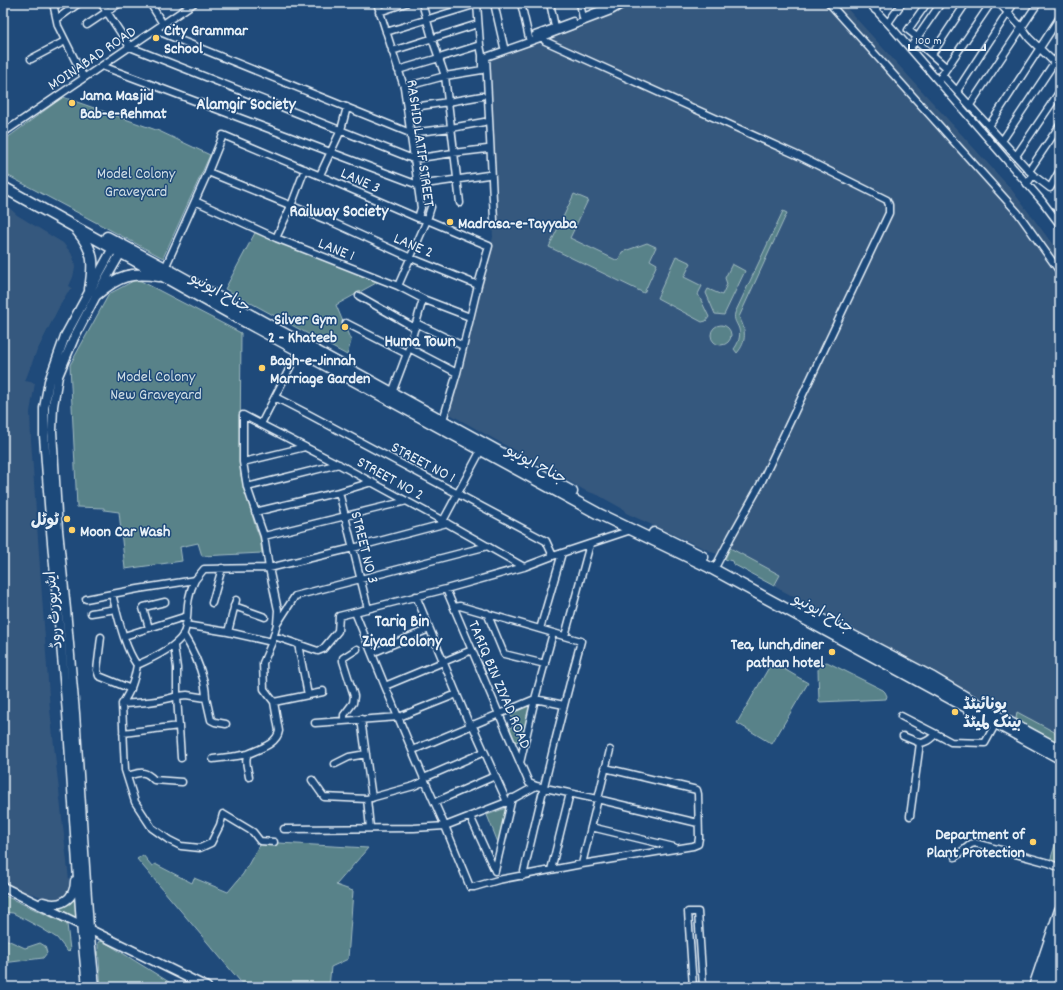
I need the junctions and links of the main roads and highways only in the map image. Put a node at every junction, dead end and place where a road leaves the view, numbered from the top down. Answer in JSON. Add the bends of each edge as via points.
{"nodes":[{"id":1,"x":3,"y":181,"type":"edge"},
{"id":2,"x":3,"y":187,"type":"edge"},
{"id":3,"x":74,"y":226,"type":"junction"},
{"id":4,"x":119,"y":249,"type":"junction"},
{"id":5,"x":164,"y":272,"type":"junction"},
{"id":6,"x":94,"y":292,"type":"junction"},
{"id":7,"x":995,"y":720,"type":"junction"},
{"id":8,"x":1060,"y":750,"type":"edge"},
{"id":9,"x":1060,"y":758,"type":"edge"},
{"id":10,"x":77,"y":860,"type":"junction"},
{"id":11,"x":3,"y":887,"type":"edge"},
{"id":12,"x":19,"y":894,"type":"junction"},
{"id":13,"x":1060,"y":910,"type":"edge"},
{"id":14,"x":81,"y":924,"type":"junction"},
{"id":15,"x":89,"y":928,"type":"junction"},
{"id":16,"x":1060,"y":937,"type":"edge"},
{"id":17,"x":1058,"y":956,"type":"edge"},
{"id":18,"x":87,"y":987,"type":"edge"},
{"id":19,"x":95,"y":987,"type":"edge"},
{"id":20,"x":207,"y":987,"type":"edge"},
{"id":21,"x":1034,"y":987,"type":"edge"},
{"id":22,"x":1043,"y":987,"type":"edge"},
{"id":23,"x":1051,"y":987,"type":"edge"}],
"edges":[{"from":1,"to":4,"type":"highway","name":"جناح ایونیو"},
{"from":2,"to":3,"type":"highway","name":"جناح ایونیو"},
{"from":3,"to":4,"type":"highway","name":"جناح ایونیو"},
{"from":3,"to":6,"type":"highway","via":[[86,242],[92,256]]},
{"from":4,"to":5,"type":"highway","name":"جناح ایونیو"},
{"from":4,"to":6,"type":"main road","name":"ایئرپورٹ روڈ"},
{"from":5,"to":6,"type":"highway","via":[[129,275]]},
{"from":5,"to":7,"type":"highway","name":"جناح ایونیو","via":[[231,314],[480,450],[597,513],[709,567]]},
{"from":5,"to":7,"type":"highway","name":"جناح ایونیو","via":[[443,420],[596,505],[687,548],[933,678]]},
{"from":6,"to":10,"type":"main road","name":"ایئرپورٹ روڈ","via":[[65,336],[49,382],[44,415]]},
{"from":6,"to":15,"type":"main road","name":"ایئرپورٹ روڈ","via":[[58,376],[52,431]]},
{"from":7,"to":8,"type":"highway","name":"جناح ایونیو"},
{"from":7,"to":9,"type":"highway","name":"جناح ایونیو"},
{"from":10,"to":12,"type":"main road","via":[[74,872],[75,887],[66,900],[52,904]]},
{"from":10,"to":14,"type":"main road","name":"ایئرپورٹ روڈ"},
{"from":11,"to":12,"type":"main road"},
{"from":12,"to":14,"type":"main road"},
{"from":13,"to":21,"type":"highway"},
{"from":14,"to":15,"type":"main road"},
{"from":14,"to":18,"type":"main road","name":"ایئرپورٹ روڈ"},
{"from":15,"to":19,"type":"main road","name":"ایئرپورٹ روڈ"},
{"from":15,"to":20,"type":"main road"},
{"from":16,"to":17,"type":"highway"},
{"from":17,"to":22,"type":"highway"},
{"from":17,"to":23,"type":"highway"}]}
